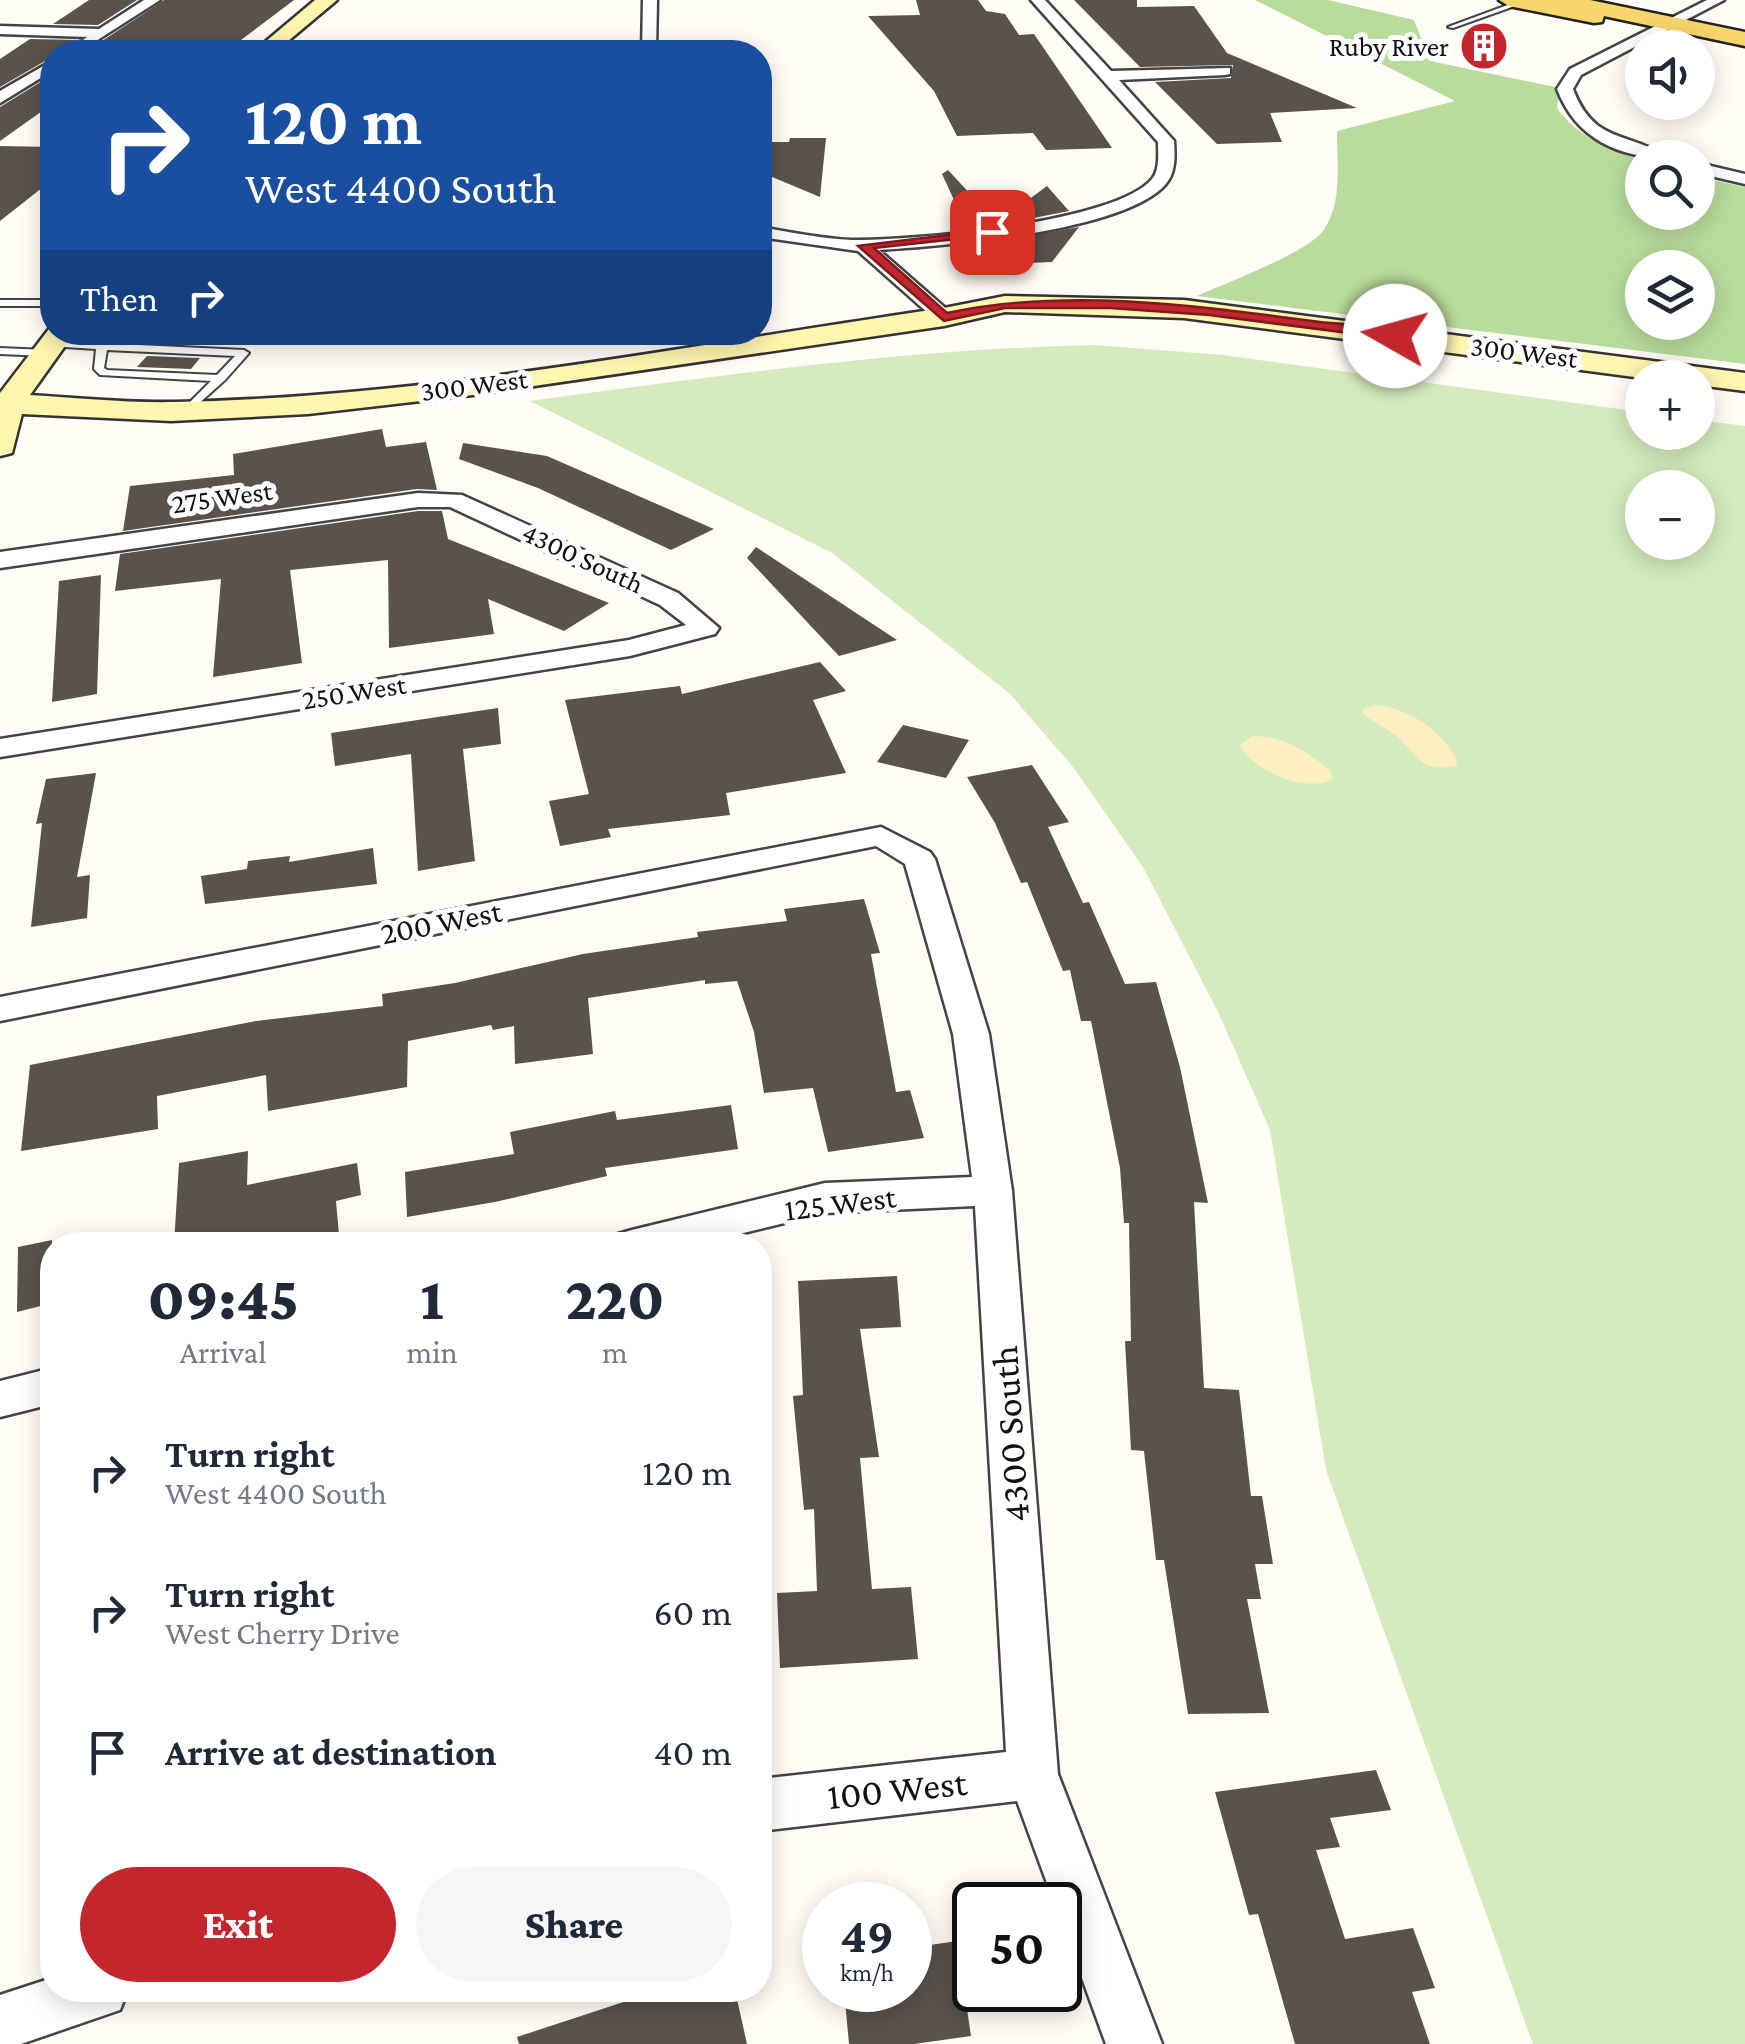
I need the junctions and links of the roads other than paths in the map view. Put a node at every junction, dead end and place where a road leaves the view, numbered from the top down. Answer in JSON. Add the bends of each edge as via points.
{"nodes":[{"id":1,"x":152,"y":0,"type":"edge"},
{"id":2,"x":326,"y":0,"type":"edge"},
{"id":3,"x":650,"y":0,"type":"edge"},
{"id":4,"x":1038,"y":0,"type":"edge"},
{"id":5,"x":1560,"y":0,"type":"edge"},
{"id":6,"x":1717,"y":0,"type":"edge"},
{"id":7,"x":1515,"y":1,"type":"edge"},
{"id":8,"x":1630,"y":20,"type":"junction"},
{"id":9,"x":1668,"y":25,"type":"junction"},
{"id":10,"x":1452,"y":27,"type":"dead end"},
{"id":11,"x":0,"y":30,"type":"edge"},
{"id":12,"x":102,"y":33,"type":"junction"},
{"id":13,"x":91,"y":40,"type":"edge"},
{"id":14,"x":278,"y":40,"type":"edge"},
{"id":15,"x":649,"y":40,"type":"edge"},
{"id":16,"x":1745,"y":40,"type":"edge"},
{"id":17,"x":40,"y":71,"type":"edge"},
{"id":18,"x":1224,"y":71,"type":"dead end"},
{"id":19,"x":1107,"y":76,"type":"junction"},
{"id":20,"x":7,"y":88,"type":"edge"},
{"id":21,"x":0,"y":98,"type":"edge"},
{"id":22,"x":1625,"y":144,"type":"edge"},
{"id":23,"x":1715,"y":172,"type":"edge"},
{"id":24,"x":1745,"y":179,"type":"edge"},
{"id":25,"x":772,"y":234,"type":"edge"},
{"id":26,"x":864,"y":246,"type":"junction"},
{"id":27,"x":0,"y":302,"type":"edge"},
{"id":28,"x":40,"y":304,"type":"edge"},
{"id":29,"x":944,"y":317,"type":"junction"},
{"id":30,"x":772,"y":342,"type":"edge"},
{"id":31,"x":40,"y":345,"type":"edge"},
{"id":32,"x":52,"y":345,"type":"edge"},
{"id":33,"x":86,"y":345,"type":"edge"},
{"id":34,"x":753,"y":345,"type":"edge"},
{"id":35,"x":102,"y":346,"type":"junction"},
{"id":36,"x":0,"y":350,"type":"edge"},
{"id":37,"x":221,"y":378,"type":"junction"},
{"id":38,"x":1745,"y":382,"type":"edge"},
{"id":39,"x":1625,"y":385,"type":"edge"},
{"id":40,"x":1715,"y":397,"type":"edge"},
{"id":41,"x":1745,"y":401,"type":"edge"},
{"id":42,"x":4,"y":404,"type":"edge"},
{"id":43,"x":186,"y":412,"type":"junction"},
{"id":44,"x":0,"y":446,"type":"edge"},
{"id":45,"x":454,"y":500,"type":"joint"},
{"id":46,"x":0,"y":560,"type":"edge"},
{"id":47,"x":706,"y":628,"type":"joint"},
{"id":48,"x":0,"y":748,"type":"edge"},
{"id":49,"x":881,"y":836,"type":"joint"},
{"id":50,"x":0,"y":1009,"type":"edge"},
{"id":51,"x":993,"y":1191,"type":"junction"},
{"id":52,"x":685,"y":1232,"type":"edge"},
{"id":53,"x":40,"y":1389,"type":"edge"},
{"id":54,"x":0,"y":1399,"type":"edge"},
{"id":55,"x":1033,"y":1774,"type":"junction"},
{"id":56,"x":772,"y":1804,"type":"edge"},
{"id":57,"x":64,"y":2002,"type":"edge"},
{"id":58,"x":0,"y":2023,"type":"edge"},
{"id":59,"x":1134,"y":2044,"type":"edge"}],
"edges":[{"from":1,"to":12,"type":"street"},
{"from":2,"to":14,"type":"main road"},
{"from":3,"to":15,"type":"street"},
{"from":4,"to":19,"type":"street"},
{"from":5,"to":8,"type":"main road"},
{"from":6,"to":9,"type":"street"},
{"from":7,"to":8,"type":"main road"},
{"from":7,"to":10,"type":"lane"},
{"from":8,"to":9,"type":"main road"},
{"from":9,"to":16,"type":"main road"},
{"from":9,"to":22,"type":"street","via":[[1575,72],[1565,89],[1571,111],[1587,129]]},
{"from":11,"to":12,"type":"street"},
{"from":12,"to":13,"type":"street"},
{"from":17,"to":20,"type":"street"},
{"from":18,"to":19,"type":"street"},
{"from":19,"to":26,"type":"street","via":[[1166,141],[1158,184],[1086,215]]},
{"from":20,"to":21,"type":"street"},
{"from":23,"to":24,"type":"street"},
{"from":25,"to":26,"type":"street"},
{"from":26,"to":29,"type":"street"},
{"from":27,"to":28,"type":"lane"},
{"from":29,"to":30,"type":"main road","name":"300 West"},
{"from":29,"to":38,"type":"main road","name":"300 West","via":[[1005,304],[1172,308]]},
{"from":29,"to":39,"type":"main road","name":"300 West","via":[[1203,328]]},
{"from":31,"to":36,"type":"lane"},
{"from":32,"to":42,"type":"main road"},
{"from":33,"to":35,"type":"lane"},
{"from":34,"to":43,"type":"main road","name":"300 West","via":[[474,386]]},
{"from":35,"to":37,"type":"lane","via":[[104,373]]},
{"from":35,"to":37,"type":"lane","via":[[244,353]]},
{"from":37,"to":43,"type":"lane"},
{"from":40,"to":41,"type":"main road"},
{"from":42,"to":43,"type":"main road","name":"300 West"},
{"from":42,"to":44,"type":"main road"},
{"from":45,"to":46,"type":"street","name":"275 West"},
{"from":45,"to":47,"type":"street","name":"4300 South","via":[[669,599]]},
{"from":47,"to":48,"type":"street","name":"250 West","via":[[630,648]]},
{"from":49,"to":50,"type":"street","name":"200 West"},
{"from":49,"to":51,"type":"street","name":"4300 South","via":[[920,860],[971,1034]]},
{"from":51,"to":52,"type":"street","name":"125 West","via":[[825,1198]]},
{"from":51,"to":55,"type":"street","name":"4300 South"},
{"from":53,"to":54,"type":"street"},
{"from":55,"to":56,"type":"street","name":"100 West"},
{"from":55,"to":59,"type":"street","name":"4300 South"},
{"from":57,"to":58,"type":"street"}]}
